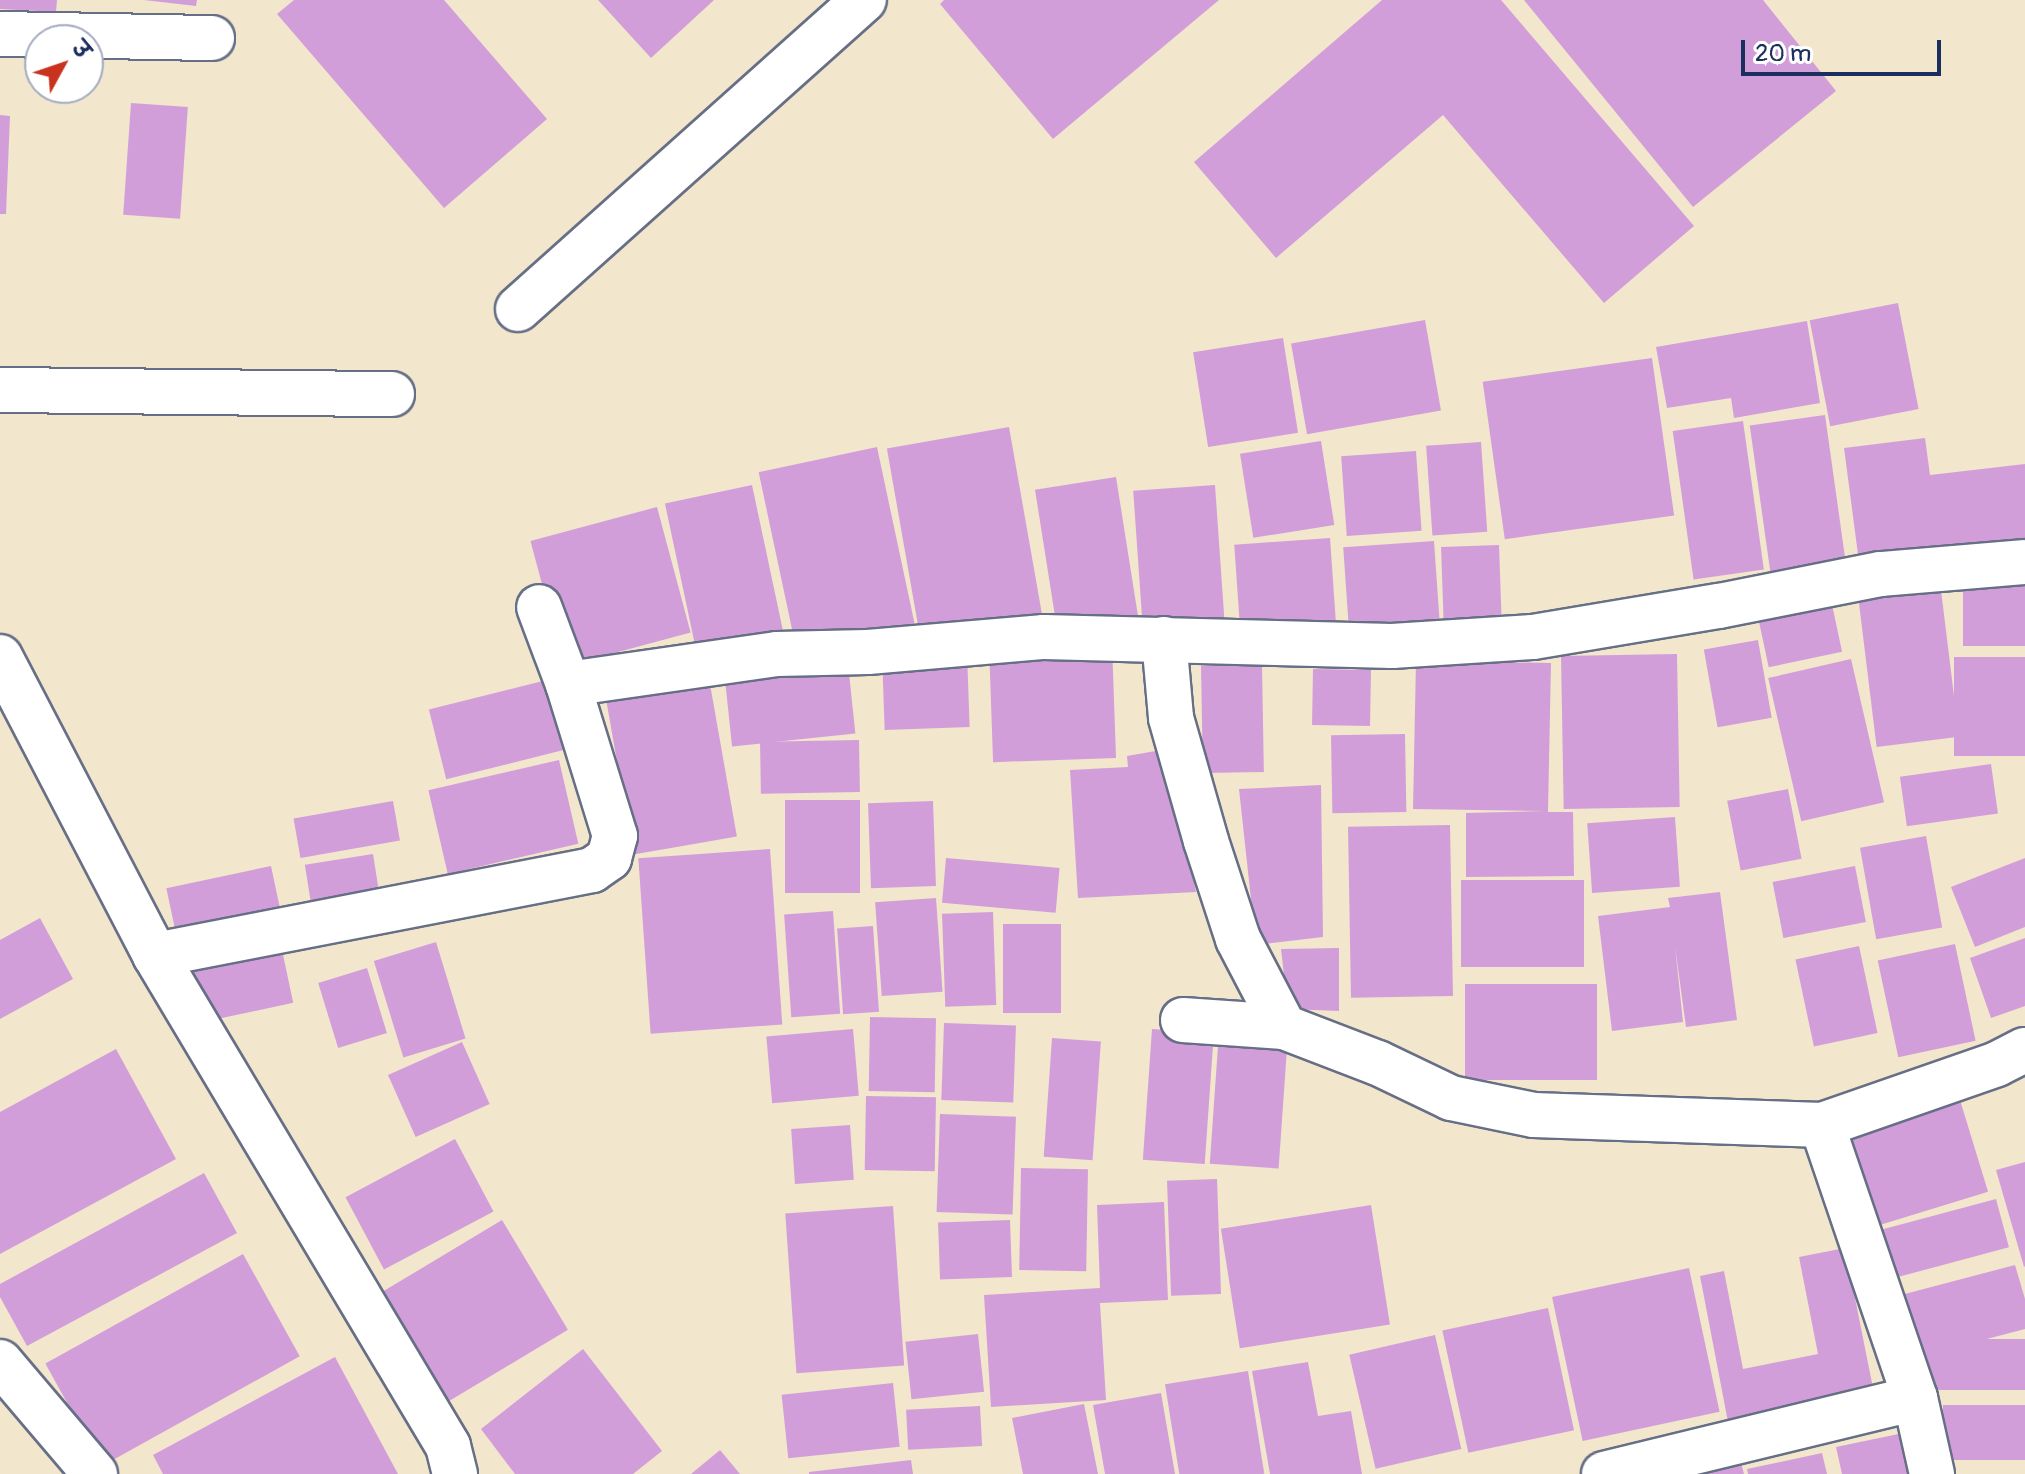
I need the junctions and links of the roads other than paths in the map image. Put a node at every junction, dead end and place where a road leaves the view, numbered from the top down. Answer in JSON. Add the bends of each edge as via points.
{"nodes":[{"id":1,"x":864,"y":0,"type":"edge"},
{"id":2,"x":0,"y":34,"type":"edge"},
{"id":3,"x":212,"y":38,"type":"dead end"},
{"id":4,"x":518,"y":309,"type":"dead end"},
{"id":5,"x":0,"y":390,"type":"edge"},
{"id":6,"x":392,"y":394,"type":"dead end"},
{"id":7,"x":2025,"y":562,"type":"edge"},
{"id":8,"x":539,"y":607,"type":"dead end"},
{"id":9,"x":1164,"y":639,"type":"junction"},
{"id":10,"x":0,"y":657,"type":"edge"},
{"id":11,"x":568,"y":684,"type":"junction"},
{"id":12,"x":155,"y":955,"type":"junction"},
{"id":13,"x":1183,"y":1020,"type":"dead end"},
{"id":14,"x":1284,"y":1027,"type":"junction"},
{"id":15,"x":2025,"y":1050,"type":"edge"},
{"id":16,"x":1822,"y":1125,"type":"junction"},
{"id":17,"x":5,"y":1379,"type":"edge"},
{"id":18,"x":1915,"y":1398,"type":"junction"},
{"id":19,"x":95,"y":1474,"type":"edge"},
{"id":20,"x":455,"y":1474,"type":"edge"},
{"id":21,"x":1604,"y":1474,"type":"edge"},
{"id":22,"x":1932,"y":1474,"type":"edge"}],
"edges":[{"from":1,"to":4,"type":"street"},
{"from":2,"to":3,"type":"street"},
{"from":5,"to":6,"type":"street"},
{"from":7,"to":9,"type":"street","via":[[1881,574],[1533,637],[1392,646]]},
{"from":8,"to":11,"type":"street"},
{"from":9,"to":11,"type":"street","via":[[1044,637],[777,654]]},
{"from":9,"to":14,"type":"street","via":[[1171,718],[1206,841],[1238,939]]},
{"from":10,"to":12,"type":"street"},
{"from":11,"to":12,"type":"street","via":[[615,836],[609,858],[592,870]]},
{"from":12,"to":20,"type":"street","via":[[448,1446]]},
{"from":13,"to":14,"type":"street"},
{"from":14,"to":16,"type":"street","via":[[1451,1098],[1534,1115]]},
{"from":15,"to":16,"type":"street"},
{"from":16,"to":18,"type":"street"},
{"from":17,"to":19,"type":"street"},
{"from":18,"to":21,"type":"street"},
{"from":18,"to":22,"type":"street"}]}
